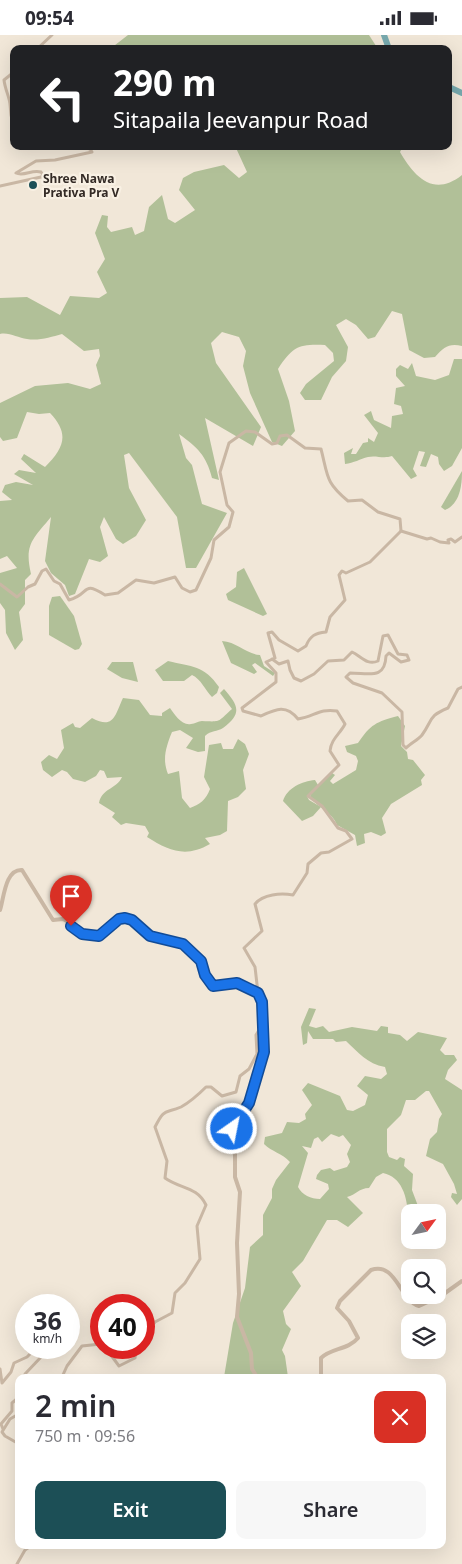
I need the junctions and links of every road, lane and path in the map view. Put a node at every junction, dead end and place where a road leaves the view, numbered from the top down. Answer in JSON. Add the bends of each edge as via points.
{"nodes":[{"id":1,"x":52,"y":35,"type":"edge"},
{"id":2,"x":41,"y":45,"type":"edge"},
{"id":3,"x":10,"y":75,"type":"edge"},
{"id":4,"x":10,"y":104,"type":"edge"},
{"id":5,"x":91,"y":150,"type":"edge"},
{"id":6,"x":0,"y":186,"type":"edge"},
{"id":7,"x":401,"y":531,"type":"junction"},
{"id":8,"x":462,"y":537,"type":"edge"},
{"id":9,"x":0,"y":583,"type":"edge"},
{"id":10,"x":272,"y":659,"type":"junction"},
{"id":11,"x":462,"y":687,"type":"edge"},
{"id":12,"x":0,"y":910,"type":"edge"},
{"id":13,"x":258,"y":993,"type":"junction"},
{"id":14,"x":262,"y":1024,"type":"junction"},
{"id":15,"x":462,"y":1281,"type":"edge"},
{"id":16,"x":155,"y":1322,"type":"edge"},
{"id":17,"x":90,"y":1345,"type":"edge"},
{"id":18,"x":113,"y":1359,"type":"edge"},
{"id":19,"x":132,"y":1359,"type":"edge"},
{"id":20,"x":0,"y":1369,"type":"edge"},
{"id":21,"x":25,"y":1374,"type":"edge"},
{"id":22,"x":64,"y":1374,"type":"edge"},
{"id":23,"x":255,"y":1374,"type":"edge"},
{"id":24,"x":321,"y":1374,"type":"edge"},
{"id":25,"x":15,"y":1400,"type":"edge"},
{"id":26,"x":15,"y":1416,"type":"edge"},
{"id":27,"x":3,"y":1429,"type":"junction"},
{"id":28,"x":15,"y":1443,"type":"edge"},
{"id":29,"x":26,"y":1549,"type":"edge"},
{"id":30,"x":17,"y":1564,"type":"edge"}],
"edges":[{"from":1,"to":2,"type":"street"},
{"from":3,"to":4,"type":"street","via":[[4,80]]},
{"from":5,"to":6,"type":"street","via":[[55,160],[36,161],[16,173],[36,170],[41,172],[41,177]]},
{"from":7,"to":8,"type":"street","via":[[450,543],[448,540],[455,542]]},
{"from":7,"to":9,"type":"street","via":[[400,519],[378,512],[362,500],[348,501],[337,491],[327,479],[321,449],[305,447],[287,435],[280,436],[277,443],[272,444],[256,432],[246,431],[229,443],[223,459],[220,473],[227,505],[233,512],[229,527],[214,540],[196,590],[190,592],[182,588],[175,577],[171,577],[154,583],[136,580],[118,593],[105,595],[97,588],[88,587],[69,600],[46,569],[35,585],[17,597]]},
{"from":7,"to":10,"type":"street","via":[[370,562],[346,573],[342,571],[339,575],[345,600],[330,617],[326,632],[317,633],[298,651],[279,640],[272,631],[268,633],[275,658]]},
{"from":10,"to":11,"type":"street","via":[[279,664],[288,661],[294,678],[301,681],[328,661],[344,660],[352,652],[367,662],[375,663],[383,636],[388,635],[398,654],[407,655],[409,660],[401,661],[389,653],[383,671],[350,673],[346,677],[353,683],[382,693],[402,713],[403,745],[406,748],[420,737],[435,713],[448,708]]},
{"from":10,"to":13,"type":"street","via":[[266,662],[276,673],[276,682],[242,708],[243,711],[260,716],[279,708],[288,709],[298,719],[326,709],[337,711],[345,724],[333,739],[330,751],[338,765],[308,796],[322,806],[352,839],[321,853],[308,864],[307,873],[293,895],[267,896],[255,904],[262,931],[244,948],[255,967]]},
{"from":12,"to":13,"type":"street","via":[[9,877],[22,870],[53,920],[63,919],[75,930],[96,936],[102,935],[119,919],[132,920],[150,936],[183,944],[201,961],[213,986],[237,983]]},
{"from":13,"to":14,"type":"street","via":[[262,1002]]},
{"from":14,"to":16,"type":"street","via":[[256,1035],[257,1054],[249,1069],[240,1076],[236,1093],[222,1097],[212,1087],[206,1087],[180,1108],[168,1109],[155,1127],[167,1161],[165,1178],[189,1187],[201,1195],[206,1205],[197,1227],[200,1259],[186,1283],[175,1293],[172,1313]]},
{"from":14,"to":23,"type":"street","via":[[264,1052],[244,1111],[234,1123],[232,1134],[235,1177],[240,1192],[237,1317]]},
{"from":15,"to":24,"type":"street","via":[[419,1306],[404,1296],[394,1277],[383,1270],[371,1271],[337,1305],[358,1338],[343,1349],[321,1358]]},
{"from":17,"to":22,"type":"street","via":[[82,1346],[75,1353]]},
{"from":18,"to":19,"type":"street","via":[[119,1367]]},
{"from":20,"to":21,"type":"street","via":[[2,1383],[14,1363],[28,1357],[34,1350],[40,1351],[42,1356]]},
{"from":25,"to":27,"type":"street","via":[[12,1411],[1,1425]]},
{"from":26,"to":27,"type":"street"},
{"from":27,"to":28,"type":"street","via":[[4,1436]]},
{"from":29,"to":30,"type":"street"}]}
